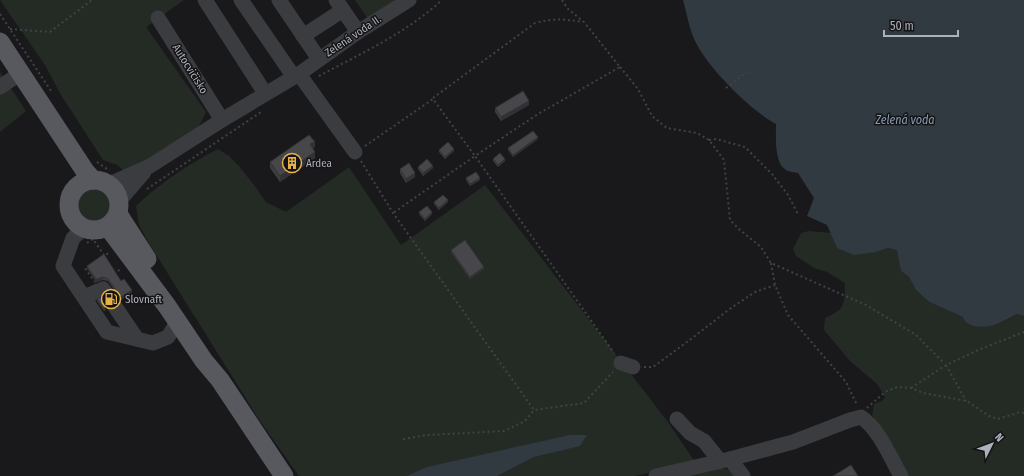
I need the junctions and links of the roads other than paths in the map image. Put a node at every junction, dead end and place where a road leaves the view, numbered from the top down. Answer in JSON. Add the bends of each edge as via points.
{"nodes":[{"id":1,"x":205,"y":0,"type":"edge"},
{"id":2,"x":241,"y":0,"type":"edge"},
{"id":3,"x":278,"y":0,"type":"edge"},
{"id":4,"x":408,"y":0,"type":"edge"},
{"id":5,"x":339,"y":5,"type":"edge"},
{"id":6,"x":158,"y":18,"type":"dead end"},
{"id":7,"x":358,"y":32,"type":"junction"},
{"id":8,"x":5,"y":35,"type":"edge"},
{"id":9,"x":303,"y":36,"type":"junction"},
{"id":10,"x":319,"y":59,"type":"junction"},
{"id":11,"x":0,"y":61,"type":"edge"},
{"id":12,"x":296,"y":75,"type":"junction"},
{"id":13,"x":11,"y":80,"type":"edge"},
{"id":14,"x":265,"y":93,"type":"junction"},
{"id":15,"x":222,"y":120,"type":"junction"},
{"id":16,"x":355,"y":152,"type":"road end"},
{"id":17,"x":150,"y":166,"type":"junction"},
{"id":18,"x":98,"y":180,"type":"junction"},
{"id":19,"x":102,"y":225,"type":"junction"},
{"id":20,"x":84,"y":297,"type":"junction"},
{"id":21,"x":177,"y":322,"type":"junction"},
{"id":22,"x":137,"y":339,"type":"junction"},
{"id":23,"x":220,"y":380,"type":"junction"},
{"id":24,"x":677,"y":419,"type":"dead end"},
{"id":25,"x":725,"y":460,"type":"junction"},
{"id":26,"x":284,"y":476,"type":"edge"},
{"id":27,"x":656,"y":476,"type":"edge"},
{"id":28,"x":743,"y":476,"type":"edge"},
{"id":29,"x":900,"y":476,"type":"edge"}],
"edges":[{"from":1,"to":14,"type":"lane"},
{"from":2,"to":12,"type":"lane"},
{"from":3,"to":9,"type":"lane"},
{"from":4,"to":7,"type":"lane","name":"Zelená voda II."},
{"from":5,"to":7,"type":"lane"},
{"from":5,"to":9,"type":"lane"},
{"from":6,"to":15,"type":"lane","name":"Autocvičisko"},
{"from":7,"to":10,"type":"lane","name":"Zelená voda II."},
{"from":8,"to":13,"type":"main road"},
{"from":9,"to":10,"type":"lane"},
{"from":10,"to":12,"type":"lane","name":"Zelená voda II."},
{"from":11,"to":13,"type":"main road"},
{"from":12,"to":14,"type":"lane","name":"Zelená voda II."},
{"from":12,"to":16,"type":"lane"},
{"from":13,"to":18,"type":"main road","via":[[72,173]]},
{"from":14,"to":15,"type":"lane","name":"Zelená voda II."},
{"from":15,"to":17,"type":"lane","name":"Zelená voda II."},
{"from":17,"to":18,"type":"lane"},
{"from":17,"to":19,"type":"lane"},
{"from":18,"to":19,"type":"main road","via":[[117,194]]},
{"from":18,"to":19,"type":"main road","via":[[70,196],[69,208],[73,220]]},
{"from":19,"to":20,"type":"lane","via":[[73,238],[63,266]]},
{"from":19,"to":21,"type":"main road","via":[[152,286]]},
{"from":19,"to":23,"type":"main road","via":[[193,329]]},
{"from":20,"to":22,"type":"lane","via":[[107,332]]},
{"from":20,"to":22,"type":"lane","via":[[103,289]]},
{"from":21,"to":22,"type":"lane","via":[[168,337],[153,343]]},
{"from":21,"to":23,"type":"main road"},
{"from":23,"to":26,"type":"main road"},
{"from":24,"to":25,"type":"lane","via":[[690,433],[704,441]]},
{"from":25,"to":27,"type":"lane"},
{"from":25,"to":28,"type":"lane"},
{"from":25,"to":29,"type":"lane","via":[[793,442],[861,417],[868,422],[886,448]]}]}
